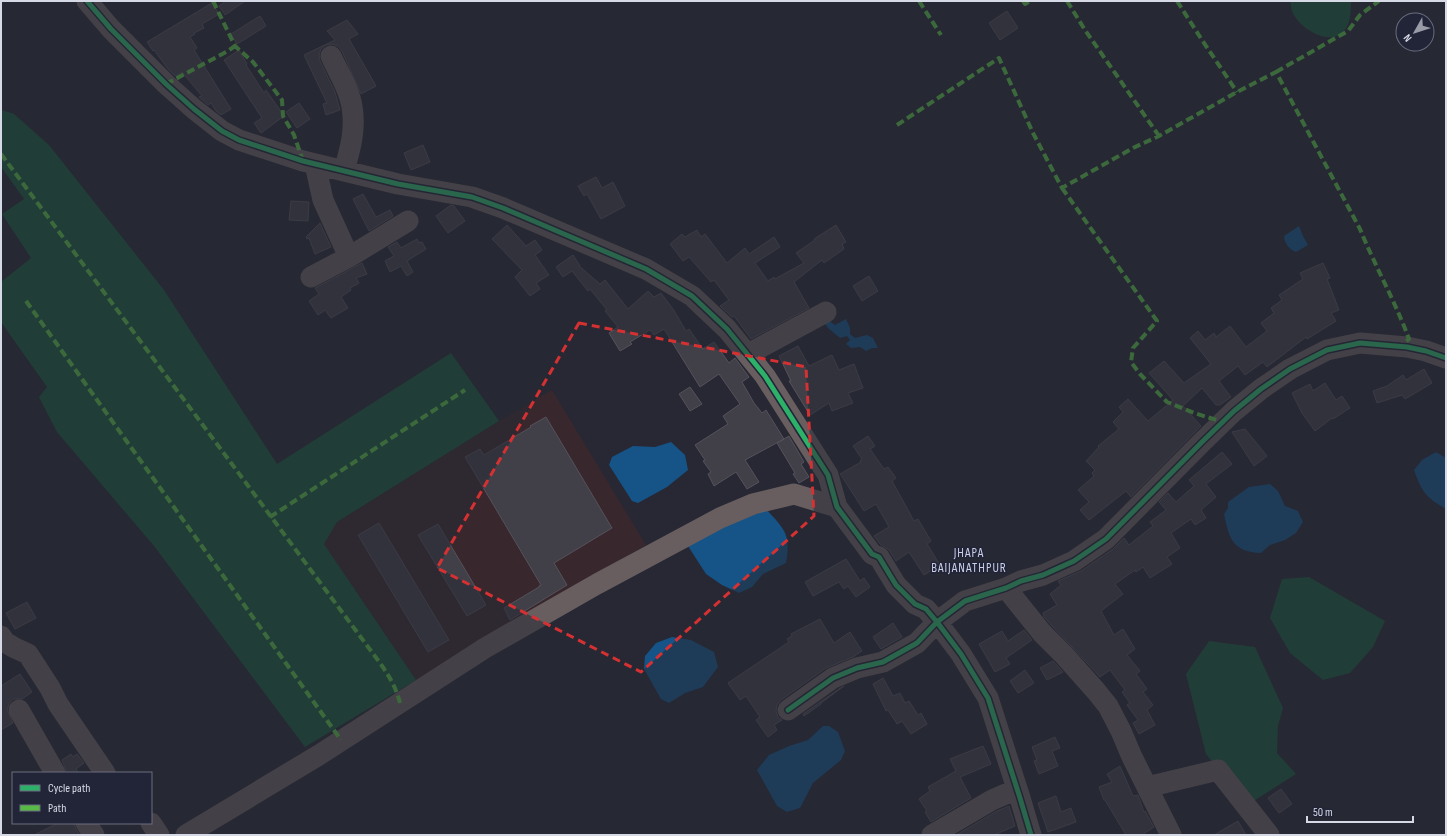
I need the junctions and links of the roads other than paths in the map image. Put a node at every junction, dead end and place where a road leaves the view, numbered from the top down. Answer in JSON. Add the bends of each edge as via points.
{"nodes":[{"id":1,"x":87,"y":1,"type":"edge"},
{"id":2,"x":331,"y":56,"type":"dead end"},
{"id":3,"x":315,"y":164,"type":"junction"},
{"id":4,"x":344,"y":171,"type":"junction"},
{"id":5,"x":408,"y":221,"type":"dead end"},
{"id":6,"x":349,"y":257,"type":"junction"},
{"id":7,"x":311,"y":277,"type":"dead end"},
{"id":8,"x":826,"y":312,"type":"dead end"},
{"id":9,"x":748,"y":354,"type":"junction"},
{"id":10,"x":1446,"y":358,"type":"edge"},
{"id":11,"x":828,"y":475,"type":"junction"},
{"id":12,"x":794,"y":494,"type":"junction"},
{"id":13,"x":837,"y":507,"type":"junction"},
{"id":14,"x":1006,"y":588,"type":"junction"},
{"id":15,"x":937,"y":622,"type":"junction"},
{"id":16,"x":1,"y":636,"type":"edge"},
{"id":17,"x":19,"y":710,"type":"dead end"},
{"id":18,"x":788,"y":710,"type":"dead end"},
{"id":19,"x":54,"y":772,"type":"edge"},
{"id":20,"x":103,"y":772,"type":"edge"},
{"id":21,"x":1147,"y":787,"type":"junction"},
{"id":22,"x":1017,"y":790,"type":"junction"},
{"id":23,"x":87,"y":824,"type":"edge"},
{"id":24,"x":152,"y":824,"type":"edge"},
{"id":25,"x":94,"y":835,"type":"edge"},
{"id":26,"x":159,"y":835,"type":"edge"},
{"id":27,"x":186,"y":835,"type":"edge"},
{"id":28,"x":932,"y":835,"type":"edge"},
{"id":29,"x":1031,"y":835,"type":"edge"},
{"id":30,"x":1171,"y":835,"type":"edge"},
{"id":31,"x":1269,"y":835,"type":"edge"}],
"edges":[{"from":1,"to":3,"type":"street","via":[[111,30],[166,84],[222,131],[239,140]]},
{"from":2,"to":4,"type":"street","via":[[348,92],[352,107],[353,137]]},
{"from":3,"to":4,"type":"street"},
{"from":3,"to":6,"type":"street","via":[[323,200]]},
{"from":4,"to":9,"type":"street","via":[[472,197],[646,269],[692,296],[727,329]]},
{"from":5,"to":6,"type":"street"},
{"from":6,"to":7,"type":"street"},
{"from":8,"to":9,"type":"street"},
{"from":9,"to":11,"type":"street","via":[[765,376]]},
{"from":10,"to":14,"type":"street","via":[[1407,347],[1360,343],[1327,350],[1290,369],[1261,389],[1212,432],[1106,539],[1074,562]]},
{"from":11,"to":12,"type":"street"},
{"from":11,"to":13,"type":"street"},
{"from":12,"to":13,"type":"street"},
{"from":12,"to":27,"type":"street","via":[[753,504],[720,518],[597,584],[485,648],[319,755]]},
{"from":13,"to":15,"type":"street","via":[[872,554],[878,557],[896,585],[915,604],[926,609]]},
{"from":14,"to":15,"type":"street","via":[[965,602]]},
{"from":14,"to":21,"type":"street","via":[[1042,633],[1108,706]]},
{"from":15,"to":18,"type":"street","via":[[917,643],[883,662],[857,668],[833,678]]},
{"from":15,"to":22,"type":"street","via":[[988,698]]},
{"from":16,"to":20,"type":"street","via":[[5,642],[28,654]]},
{"from":17,"to":19,"type":"street"},
{"from":21,"to":30,"type":"street"},
{"from":21,"to":31,"type":"street","via":[[1218,770]]},
{"from":22,"to":28,"type":"street","via":[[992,800]]},
{"from":22,"to":29,"type":"street"},
{"from":23,"to":25,"type":"street"},
{"from":24,"to":26,"type":"street"}]}
